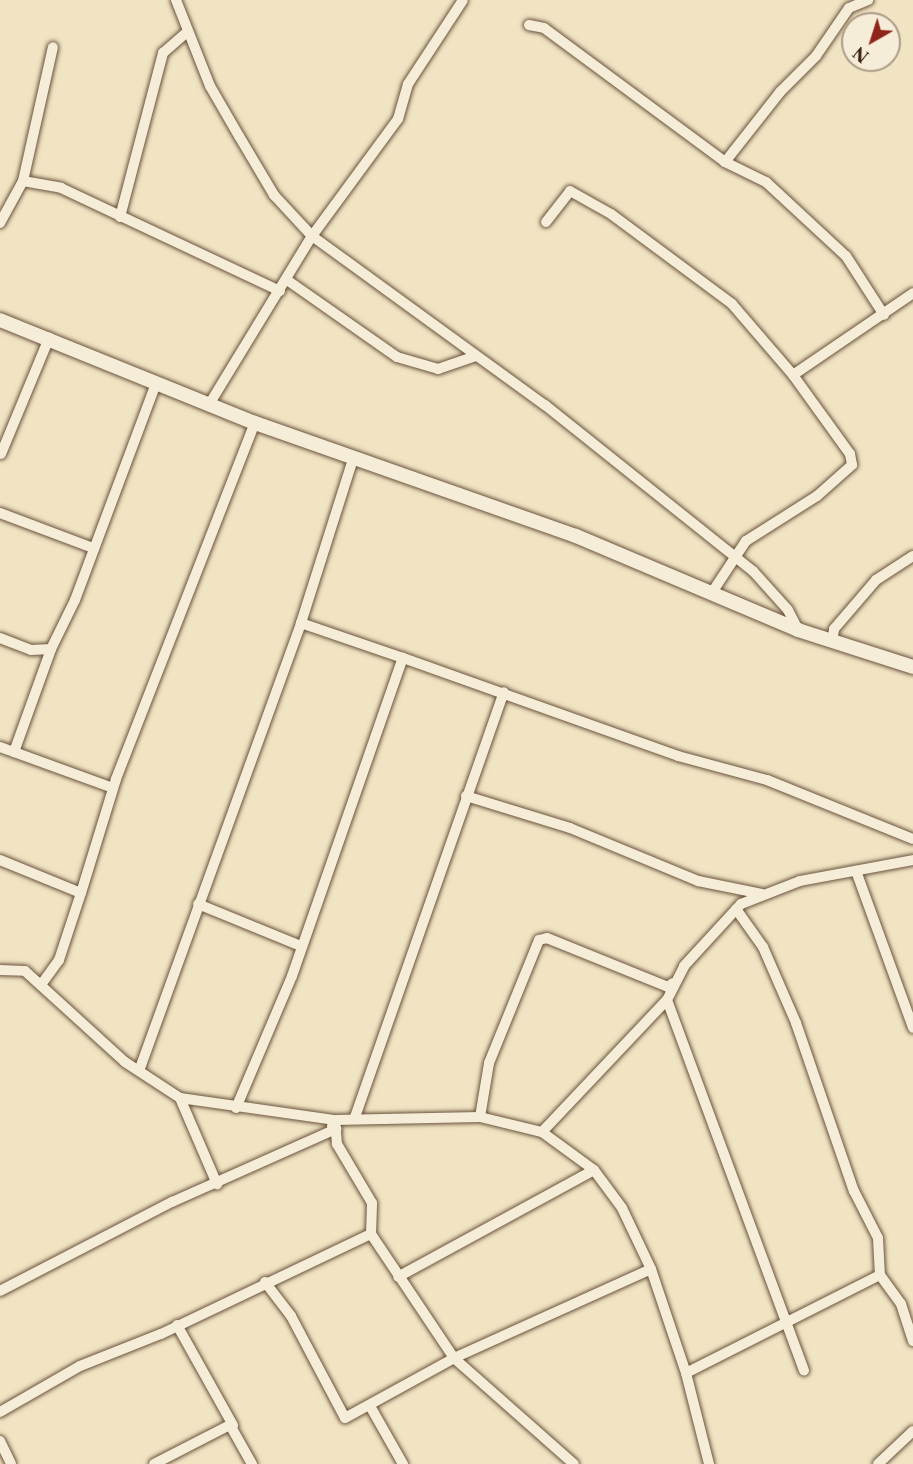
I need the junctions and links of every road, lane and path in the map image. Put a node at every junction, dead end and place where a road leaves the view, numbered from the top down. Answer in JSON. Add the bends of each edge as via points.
{"nodes":[{"id":1,"x":176,"y":0,"type":"edge"},
{"id":2,"x":463,"y":0,"type":"edge"},
{"id":3,"x":868,"y":0,"type":"edge"},
{"id":4,"x":529,"y":25,"type":"dead end"},
{"id":5,"x":188,"y":31,"type":"junction"},
{"id":6,"x":53,"y":47,"type":"dead end"},
{"id":7,"x":725,"y":162,"type":"junction"},
{"id":8,"x":23,"y":181,"type":"junction"},
{"id":9,"x":120,"y":217,"type":"junction"},
{"id":10,"x":546,"y":222,"type":"dead end"},
{"id":11,"x":0,"y":223,"type":"edge"},
{"id":12,"x":312,"y":236,"type":"junction"},
{"id":13,"x":287,"y":280,"type":"junction"},
{"id":14,"x":280,"y":291,"type":"junction"},
{"id":15,"x":913,"y":293,"type":"edge"},
{"id":16,"x":884,"y":315,"type":"junction"},
{"id":17,"x":0,"y":320,"type":"edge"},
{"id":18,"x":49,"y":338,"type":"junction"},
{"id":19,"x":476,"y":356,"type":"junction"},
{"id":20,"x":793,"y":375,"type":"junction"},
{"id":21,"x":156,"y":383,"type":"junction"},
{"id":22,"x":210,"y":403,"type":"junction"},
{"id":23,"x":255,"y":423,"type":"junction"},
{"id":24,"x":1,"y":454,"type":"edge"},
{"id":25,"x":354,"y":456,"type":"junction"},
{"id":26,"x":0,"y":513,"type":"edge"},
{"id":27,"x":93,"y":548,"type":"junction"},
{"id":28,"x":913,"y":556,"type":"edge"},
{"id":29,"x":735,"y":557,"type":"junction"},
{"id":30,"x":711,"y":594,"type":"junction"},
{"id":31,"x":301,"y":623,"type":"junction"},
{"id":32,"x":798,"y":630,"type":"junction"},
{"id":33,"x":0,"y":638,"type":"edge"},
{"id":34,"x":832,"y":642,"type":"junction"},
{"id":35,"x":51,"y":649,"type":"junction"},
{"id":36,"x":403,"y":658,"type":"junction"},
{"id":37,"x":913,"y":667,"type":"edge"},
{"id":38,"x":504,"y":692,"type":"junction"},
{"id":39,"x":0,"y":747,"type":"edge"},
{"id":40,"x":14,"y":752,"type":"junction"},
{"id":41,"x":113,"y":788,"type":"junction"},
{"id":42,"x":466,"y":796,"type":"junction"},
{"id":43,"x":913,"y":839,"type":"edge"},
{"id":44,"x":0,"y":860,"type":"edge"},
{"id":45,"x":913,"y":860,"type":"edge"},
{"id":46,"x":856,"y":871,"type":"junction"},
{"id":47,"x":81,"y":893,"type":"junction"},
{"id":48,"x":762,"y":894,"type":"junction"},
{"id":49,"x":198,"y":904,"type":"junction"},
{"id":50,"x":736,"y":909,"type":"junction"},
{"id":51,"x":301,"y":946,"type":"junction"},
{"id":52,"x":0,"y":970,"type":"edge"},
{"id":53,"x":673,"y":983,"type":"junction"},
{"id":54,"x":41,"y":985,"type":"junction"},
{"id":55,"x":666,"y":1000,"type":"junction"},
{"id":56,"x":913,"y":1028,"type":"edge"},
{"id":57,"x":139,"y":1071,"type":"junction"},
{"id":58,"x":180,"y":1098,"type":"junction"},
{"id":59,"x":236,"y":1108,"type":"junction"},
{"id":60,"x":355,"y":1117,"type":"junction"},
{"id":61,"x":480,"y":1118,"type":"junction"},
{"id":62,"x":335,"y":1124,"type":"junction"},
{"id":63,"x":542,"y":1132,"type":"junction"},
{"id":64,"x":594,"y":1170,"type":"junction"},
{"id":65,"x":217,"y":1184,"type":"junction"},
{"id":66,"x":371,"y":1234,"type":"junction"},
{"id":67,"x":651,"y":1269,"type":"junction"},
{"id":68,"x":879,"y":1275,"type":"junction"},
{"id":69,"x":398,"y":1277,"type":"junction"},
{"id":70,"x":265,"y":1282,"type":"junction"},
{"id":71,"x":0,"y":1291,"type":"edge"},
{"id":72,"x":784,"y":1320,"type":"junction"},
{"id":73,"x":177,"y":1325,"type":"junction"},
{"id":74,"x":913,"y":1341,"type":"edge"},
{"id":75,"x":454,"y":1358,"type":"junction"},
{"id":76,"x":804,"y":1371,"type":"dead end"},
{"id":77,"x":686,"y":1373,"type":"junction"},
{"id":78,"x":370,"y":1406,"type":"junction"},
{"id":79,"x":0,"y":1412,"type":"edge"},
{"id":80,"x":233,"y":1425,"type":"junction"},
{"id":81,"x":913,"y":1431,"type":"edge"},
{"id":82,"x":0,"y":1441,"type":"edge"},
{"id":83,"x":11,"y":1464,"type":"edge"},
{"id":84,"x":154,"y":1464,"type":"edge"},
{"id":85,"x":252,"y":1464,"type":"edge"},
{"id":86,"x":403,"y":1464,"type":"edge"},
{"id":87,"x":574,"y":1464,"type":"edge"},
{"id":88,"x":709,"y":1464,"type":"edge"},
{"id":89,"x":878,"y":1464,"type":"edge"}],
"edges":[{"from":1,"to":5,"type":"street"},
{"from":2,"to":12,"type":"street","via":[[408,84],[398,119]]},
{"from":3,"to":7,"type":"street","via":[[849,8],[816,56],[780,92]]},
{"from":4,"to":7,"type":"street","via":[[544,28]]},
{"from":5,"to":9,"type":"street","via":[[163,53]]},
{"from":5,"to":12,"type":"street","via":[[210,86],[274,195]]},
{"from":6,"to":8,"type":"street"},
{"from":7,"to":16,"type":"street","via":[[766,182],[846,256]]},
{"from":8,"to":9,"type":"street","via":[[61,188]]},
{"from":8,"to":11,"type":"street"},
{"from":9,"to":14,"type":"street"},
{"from":10,"to":20,"type":"street","via":[[570,191],[611,214],[732,304]]},
{"from":12,"to":13,"type":"street"},
{"from":12,"to":19,"type":"street"},
{"from":13,"to":14,"type":"street"},
{"from":13,"to":19,"type":"street","via":[[397,357],[438,369]]},
{"from":14,"to":22,"type":"street"},
{"from":15,"to":16,"type":"street"},
{"from":16,"to":20,"type":"street"},
{"from":17,"to":18,"type":"street"},
{"from":18,"to":21,"type":"street"},
{"from":18,"to":24,"type":"street"},
{"from":19,"to":29,"type":"street"},
{"from":20,"to":29,"type":"street","via":[[850,454],[852,465],[817,496],[755,534]]},
{"from":21,"to":22,"type":"street"},
{"from":21,"to":27,"type":"street"},
{"from":22,"to":23,"type":"street"},
{"from":23,"to":25,"type":"street"},
{"from":23,"to":41,"type":"street"},
{"from":25,"to":30,"type":"street","via":[[576,536]]},
{"from":25,"to":31,"type":"street"},
{"from":26,"to":27,"type":"street"},
{"from":27,"to":35,"type":"street"},
{"from":28,"to":34,"type":"street","via":[[876,580],[834,629]]},
{"from":29,"to":30,"type":"street"},
{"from":29,"to":32,"type":"street","via":[[788,610]]},
{"from":30,"to":32,"type":"street"},
{"from":31,"to":36,"type":"street"},
{"from":31,"to":49,"type":"street"},
{"from":32,"to":34,"type":"street"},
{"from":33,"to":35,"type":"street","via":[[31,650]]},
{"from":34,"to":37,"type":"street"},
{"from":35,"to":40,"type":"street"},
{"from":36,"to":38,"type":"street"},
{"from":36,"to":51,"type":"street"},
{"from":38,"to":42,"type":"street"},
{"from":38,"to":43,"type":"street","via":[[678,756],[767,780]]},
{"from":39,"to":40,"type":"street"},
{"from":40,"to":41,"type":"street"},
{"from":41,"to":47,"type":"street"},
{"from":42,"to":48,"type":"street","via":[[570,828],[698,881]]},
{"from":42,"to":60,"type":"street"},
{"from":44,"to":47,"type":"street"},
{"from":45,"to":46,"type":"street"},
{"from":46,"to":48,"type":"street"},
{"from":46,"to":56,"type":"street"},
{"from":47,"to":54,"type":"street","via":[[59,960]]},
{"from":48,"to":50,"type":"street"},
{"from":49,"to":51,"type":"street"},
{"from":49,"to":57,"type":"street"},
{"from":50,"to":53,"type":"street"},
{"from":50,"to":68,"type":"street","via":[[763,947],[796,1023],[854,1191],[878,1238]]},
{"from":51,"to":59,"type":"street"},
{"from":52,"to":54,"type":"street","via":[[25,971]]},
{"from":53,"to":55,"type":"street"},
{"from":53,"to":61,"type":"street","via":[[668,987],[547,938],[538,940],[489,1063]]},
{"from":54,"to":57,"type":"street"},
{"from":55,"to":63,"type":"street"},
{"from":55,"to":72,"type":"street"},
{"from":57,"to":58,"type":"street"},
{"from":58,"to":59,"type":"street"},
{"from":58,"to":65,"type":"street"},
{"from":59,"to":62,"type":"street","via":[[320,1118]]},
{"from":60,"to":61,"type":"street","via":[[405,1121]]},
{"from":60,"to":62,"type":"street"},
{"from":61,"to":63,"type":"street"},
{"from":62,"to":65,"type":"street"},
{"from":62,"to":66,"type":"street","via":[[337,1144],[372,1203]]},
{"from":63,"to":64,"type":"street"},
{"from":64,"to":67,"type":"street","via":[[622,1208]]},
{"from":64,"to":69,"type":"street"},
{"from":65,"to":71,"type":"street"},
{"from":66,"to":69,"type":"street"},
{"from":66,"to":70,"type":"street"},
{"from":67,"to":75,"type":"street"},
{"from":67,"to":77,"type":"street"},
{"from":68,"to":72,"type":"street"},
{"from":68,"to":74,"type":"street","via":[[901,1304]]},
{"from":69,"to":75,"type":"street"},
{"from":70,"to":73,"type":"street"},
{"from":70,"to":78,"type":"street","via":[[291,1316],[345,1418]]},
{"from":72,"to":76,"type":"street"},
{"from":72,"to":77,"type":"street"},
{"from":73,"to":79,"type":"street","via":[[80,1366]]},
{"from":73,"to":80,"type":"street"},
{"from":75,"to":78,"type":"street"},
{"from":75,"to":87,"type":"street"},
{"from":77,"to":88,"type":"street"},
{"from":78,"to":86,"type":"street"},
{"from":80,"to":84,"type":"street","via":[[188,1443]]},
{"from":80,"to":85,"type":"street"},
{"from":81,"to":89,"type":"street"},
{"from":82,"to":83,"type":"street"}]}
